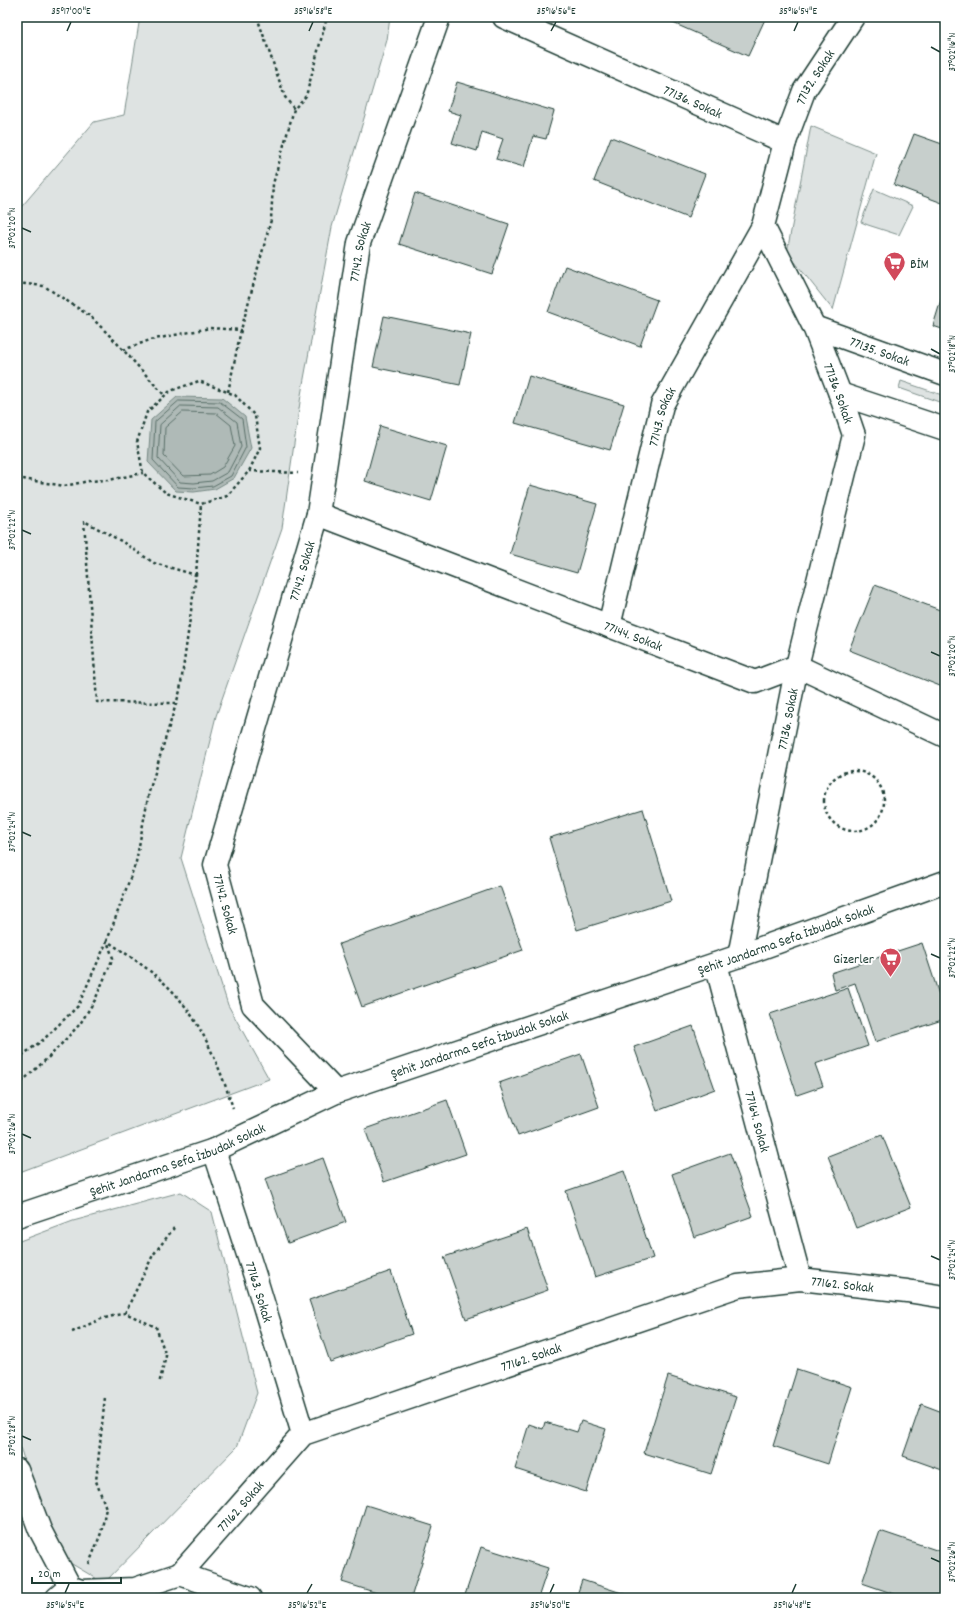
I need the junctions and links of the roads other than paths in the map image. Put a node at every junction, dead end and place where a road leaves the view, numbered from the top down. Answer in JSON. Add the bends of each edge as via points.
{"nodes":[{"id":1,"x":439,"y":17,"type":"edge"},
{"id":2,"x":504,"y":17,"type":"edge"},
{"id":3,"x":854,"y":17,"type":"edge"},
{"id":4,"x":785,"y":142,"type":"junction"},
{"id":5,"x":763,"y":226,"type":"junction"},
{"id":6,"x":814,"y":327,"type":"junction"},
{"id":7,"x":945,"y":374,"type":"edge"},
{"id":8,"x":840,"y":394,"type":"junction"},
{"id":9,"x":945,"y":429,"type":"edge"},
{"id":10,"x":318,"y":514,"type":"junction"},
{"id":11,"x":609,"y":626,"type":"junction"},
{"id":12,"x":797,"y":666,"type":"junction"},
{"id":13,"x":945,"y":736,"type":"edge"},
{"id":14,"x":945,"y":882,"type":"edge"},
{"id":15,"x":739,"y":956,"type":"junction"},
{"id":16,"x":716,"y":964,"type":"junction"},
{"id":17,"x":336,"y":1092,"type":"junction"},
{"id":18,"x":214,"y":1150,"type":"junction"},
{"id":19,"x":17,"y":1216,"type":"edge"},
{"id":20,"x":800,"y":1279,"type":"junction"},
{"id":21,"x":945,"y":1297,"type":"edge"},
{"id":22,"x":303,"y":1434,"type":"junction"},
{"id":23,"x":17,"y":1470,"type":"edge"},
{"id":24,"x":180,"y":1574,"type":"junction"},
{"id":25,"x":64,"y":1592,"type":"edge"},
{"id":26,"x":133,"y":1594,"type":"edge"},
{"id":27,"x":250,"y":1598,"type":"edge"}],
"edges":[{"from":1,"to":10,"type":"street","name":"77142. Sokak","via":[[359,243]]},
{"from":2,"to":4,"type":"street","name":"77136. Sokak"},
{"from":3,"to":4,"type":"street","name":"77132. Sokak","via":[[804,91]]},
{"from":4,"to":5,"type":"street"},
{"from":5,"to":6,"type":"street","name":"77136. Sokak"},
{"from":5,"to":11,"type":"street","name":"77143. Sokak","via":[[662,405]]},
{"from":6,"to":7,"type":"street","name":"77135. Sokak"},
{"from":6,"to":8,"type":"street","name":"77136. Sokak"},
{"from":8,"to":9,"type":"street"},
{"from":8,"to":12,"type":"street","name":"77136. Sokak","via":[[854,435]]},
{"from":10,"to":11,"type":"street","name":"77144. Sokak"},
{"from":10,"to":17,"type":"street","name":"77142. Sokak","via":[[215,865],[253,1005]]},
{"from":11,"to":12,"type":"street","name":"77144. Sokak","via":[[754,682]]},
{"from":12,"to":13,"type":"street"},
{"from":12,"to":15,"type":"street","name":"77136. Sokak"},
{"from":14,"to":15,"type":"street","name":"Şehit Jandarma Sefa İzbudak Sokak"},
{"from":15,"to":16,"type":"street","name":"Şehit Jandarma Sefa İzbudak Sokak"},
{"from":16,"to":17,"type":"street","name":"Şehit Jandarma Sefa İzbudak Sokak"},
{"from":16,"to":20,"type":"street","name":"77164. Sokak"},
{"from":17,"to":18,"type":"street","name":"Şehit Jandarma Sefa İzbudak Sokak"},
{"from":18,"to":19,"type":"street","name":"Şehit Jandarma Sefa İzbudak Sokak"},
{"from":18,"to":22,"type":"street","name":"77163. Sokak"},
{"from":20,"to":21,"type":"street","name":"77162. Sokak"},
{"from":20,"to":22,"type":"street","name":"77162. Sokak","via":[[738,1286]]},
{"from":22,"to":24,"type":"street","name":"77162. Sokak"},
{"from":23,"to":25,"type":"street"},
{"from":24,"to":26,"type":"street"},
{"from":24,"to":27,"type":"street"},
{"from":25,"to":26,"type":"street"}]}
